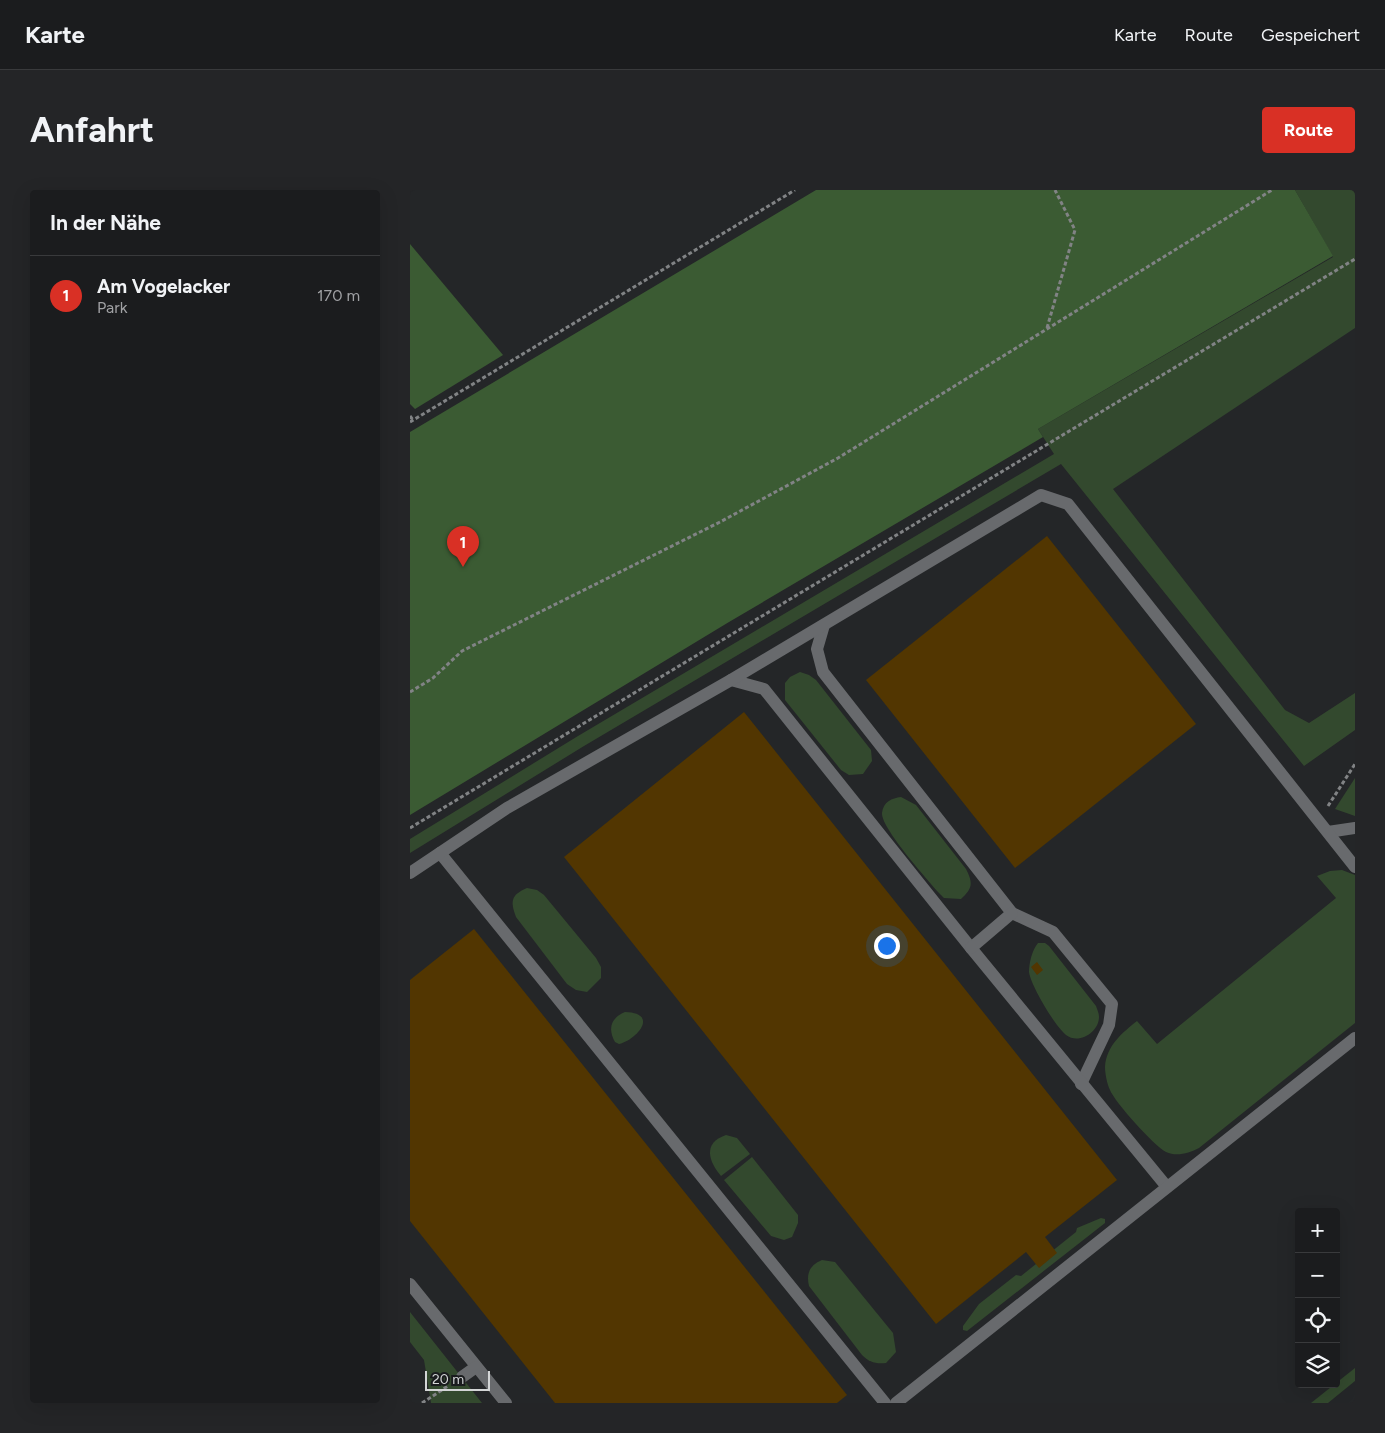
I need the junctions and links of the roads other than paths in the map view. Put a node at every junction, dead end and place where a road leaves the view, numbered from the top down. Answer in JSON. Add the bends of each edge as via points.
{"nodes":[{"id":1,"x":824,"y":625,"type":"junction"},
{"id":2,"x":731,"y":680,"type":"junction"},
{"id":3,"x":1355,"y":828,"type":"edge"},
{"id":4,"x":1328,"y":832,"type":"junction"},
{"id":5,"x":440,"y":853,"type":"junction"},
{"id":6,"x":1355,"y":867,"type":"edge"},
{"id":7,"x":410,"y":873,"type":"edge"},
{"id":8,"x":1012,"y":913,"type":"junction"},
{"id":9,"x":971,"y":948,"type":"junction"},
{"id":10,"x":1355,"y":1038,"type":"edge"},
{"id":11,"x":1081,"y":1084,"type":"junction"},
{"id":12,"x":1166,"y":1186,"type":"junction"},
{"id":13,"x":410,"y":1284,"type":"edge"},
{"id":14,"x":476,"y":1367,"type":"junction"},
{"id":15,"x":462,"y":1378,"type":"road end"},
{"id":16,"x":506,"y":1403,"type":"edge"},
{"id":17,"x":885,"y":1403,"type":"edge"},
{"id":18,"x":896,"y":1403,"type":"edge"}],
"edges":[{"from":1,"to":2,"type":"lane"},
{"from":1,"to":4,"type":"lane","via":[[1041,495],[1068,504]]},
{"from":1,"to":8,"type":"lane","via":[[817,649],[823,672]]},
{"from":2,"to":5,"type":"lane","via":[[507,808]]},
{"from":2,"to":9,"type":"lane","via":[[764,689]]},
{"from":3,"to":4,"type":"lane"},
{"from":4,"to":6,"type":"lane"},
{"from":5,"to":7,"type":"lane"},
{"from":5,"to":17,"type":"lane"},
{"from":8,"to":9,"type":"lane"},
{"from":8,"to":11,"type":"lane","via":[[1054,932],[1112,1004],[1109,1025]]},
{"from":9,"to":11,"type":"lane"},
{"from":10,"to":12,"type":"lane"},
{"from":11,"to":12,"type":"lane"},
{"from":12,"to":18,"type":"lane"},
{"from":13,"to":14,"type":"lane"},
{"from":14,"to":15,"type":"lane"},
{"from":14,"to":16,"type":"lane"}]}
